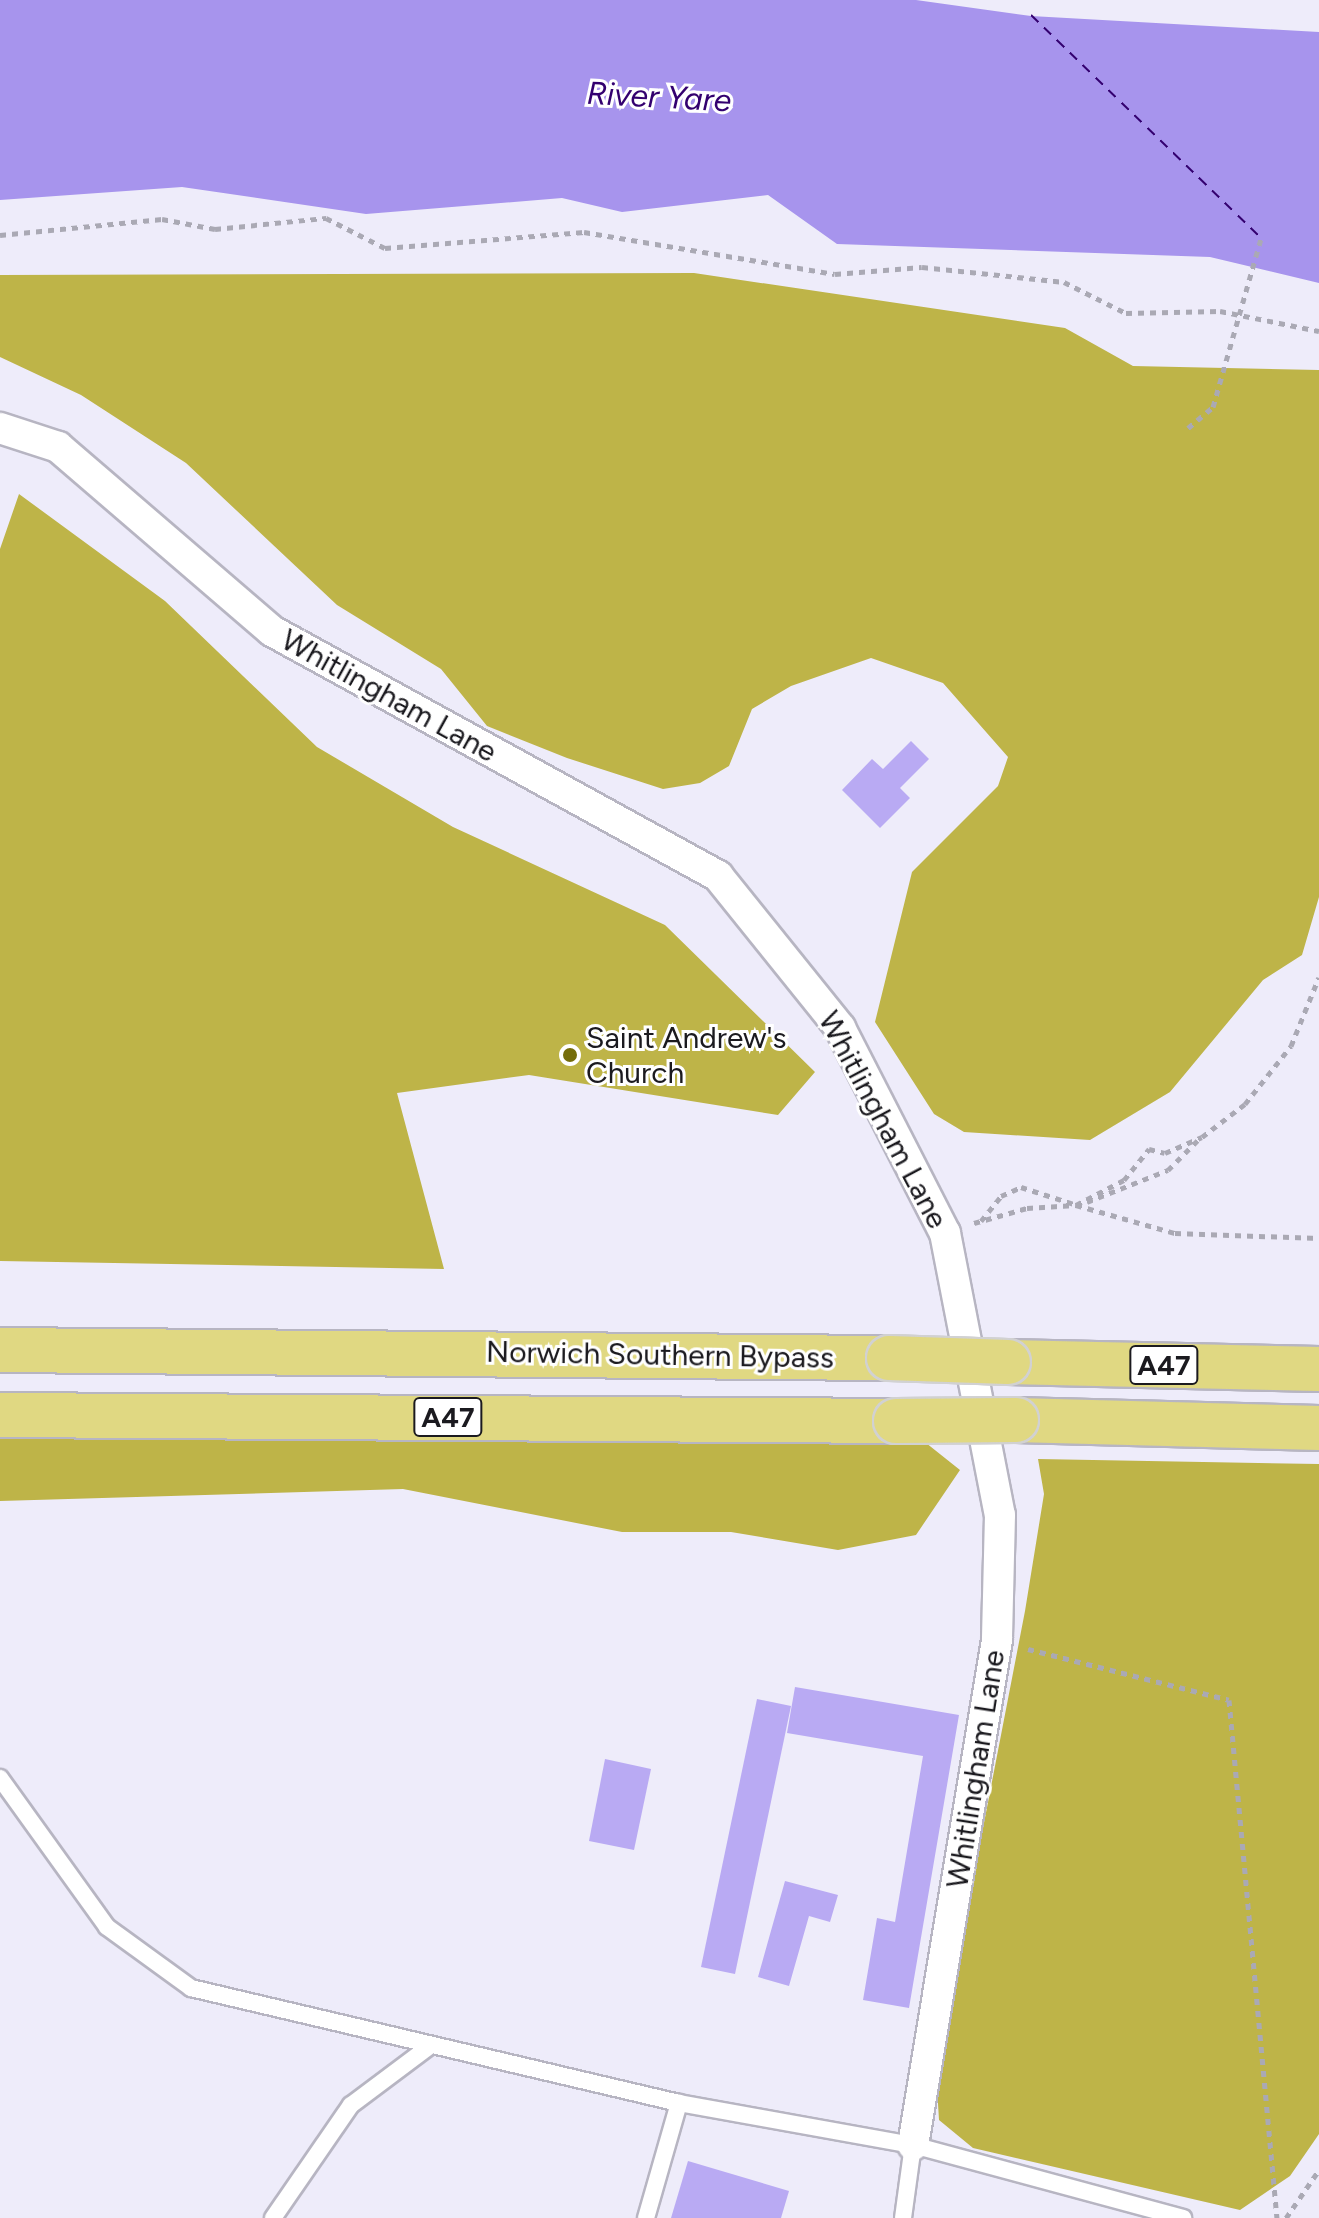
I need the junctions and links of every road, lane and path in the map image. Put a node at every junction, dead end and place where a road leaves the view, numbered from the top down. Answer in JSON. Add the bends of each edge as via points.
{"nodes":[{"id":1,"x":0,"y":235,"type":"edge"},
{"id":2,"x":1261,"y":238,"type":"dead end"},
{"id":3,"x":1239,"y":315,"type":"junction"},
{"id":4,"x":1319,"y":331,"type":"edge"},
{"id":5,"x":0,"y":428,"type":"edge"},
{"id":6,"x":1188,"y":428,"type":"dead end"},
{"id":7,"x":1319,"y":977,"type":"edge"},
{"id":8,"x":1202,"y":1137,"type":"junction"},
{"id":9,"x":1076,"y":1205,"type":"junction"},
{"id":10,"x":981,"y":1221,"type":"junction"},
{"id":11,"x":945,"y":1233,"type":"junction"},
{"id":12,"x":1319,"y":1238,"type":"edge"},
{"id":13,"x":0,"y":1350,"type":"edge"},
{"id":14,"x":1319,"y":1369,"type":"edge"},
{"id":15,"x":0,"y":1415,"type":"edge"},
{"id":16,"x":1319,"y":1428,"type":"edge"},
{"id":17,"x":997,"y":1640,"type":"junction"},
{"id":18,"x":0,"y":1778,"type":"edge"},
{"id":19,"x":430,"y":2046,"type":"junction"},
{"id":20,"x":679,"y":2103,"type":"junction"},
{"id":21,"x":913,"y":2145,"type":"junction"},
{"id":22,"x":1319,"y":2170,"type":"edge"},
{"id":23,"x":273,"y":2218,"type":"edge"},
{"id":24,"x":646,"y":2218,"type":"edge"},
{"id":25,"x":903,"y":2218,"type":"edge"},
{"id":26,"x":1183,"y":2218,"type":"edge"},
{"id":27,"x":1277,"y":2218,"type":"edge"},
{"id":28,"x":1286,"y":2218,"type":"edge"}],
"edges":[{"from":1,"to":3,"type":"path","via":[[162,219],[215,229],[326,218],[385,248],[584,232],[835,274],[922,267],[1064,282],[1126,313]]},
{"from":2,"to":3,"type":"path"},
{"from":3,"to":4,"type":"path"},
{"from":3,"to":6,"type":"path","via":[[1213,407]]},
{"from":5,"to":11,"type":"street","name":"Whitlingham Lane","via":[[58,447],[272,631],[718,876],[840,1028]]},
{"from":7,"to":8,"type":"path","via":[[1291,1046],[1245,1104]]},
{"from":8,"to":9,"type":"path","via":[[1168,1170]]},
{"from":8,"to":9,"type":"path","via":[[1165,1153],[1149,1149],[1124,1180]]},
{"from":9,"to":10,"type":"path"},
{"from":9,"to":10,"type":"path","via":[[1021,1187],[1001,1196]]},
{"from":9,"to":12,"type":"path","via":[[1175,1233]]},
{"from":10,"to":11,"type":"path"},
{"from":11,"to":17,"type":"street","name":"Whitlingham Lane","via":[[1000,1515]]},
{"from":13,"to":14,"type":"highway","name":"Norwich Southern Bypass","number":"A47","bridge":true,"via":[[889,1358]]},
{"from":15,"to":16,"type":"highway","name":"Norwich Southern Bypass","number":"A47","bridge":true,"via":[[1016,1420]]},
{"from":17,"to":21,"type":"street","name":"Whitlingham Lane"},
{"from":17,"to":27,"type":"path","via":[[1229,1700]]},
{"from":18,"to":19,"type":"lane","via":[[107,1927],[191,1988]]},
{"from":19,"to":20,"type":"lane"},
{"from":19,"to":23,"type":"lane","via":[[351,2105]]},
{"from":20,"to":21,"type":"lane"},
{"from":20,"to":24,"type":"lane"},
{"from":21,"to":25,"type":"lane"},
{"from":21,"to":26,"type":"lane"},
{"from":22,"to":28,"type":"path"}]}
